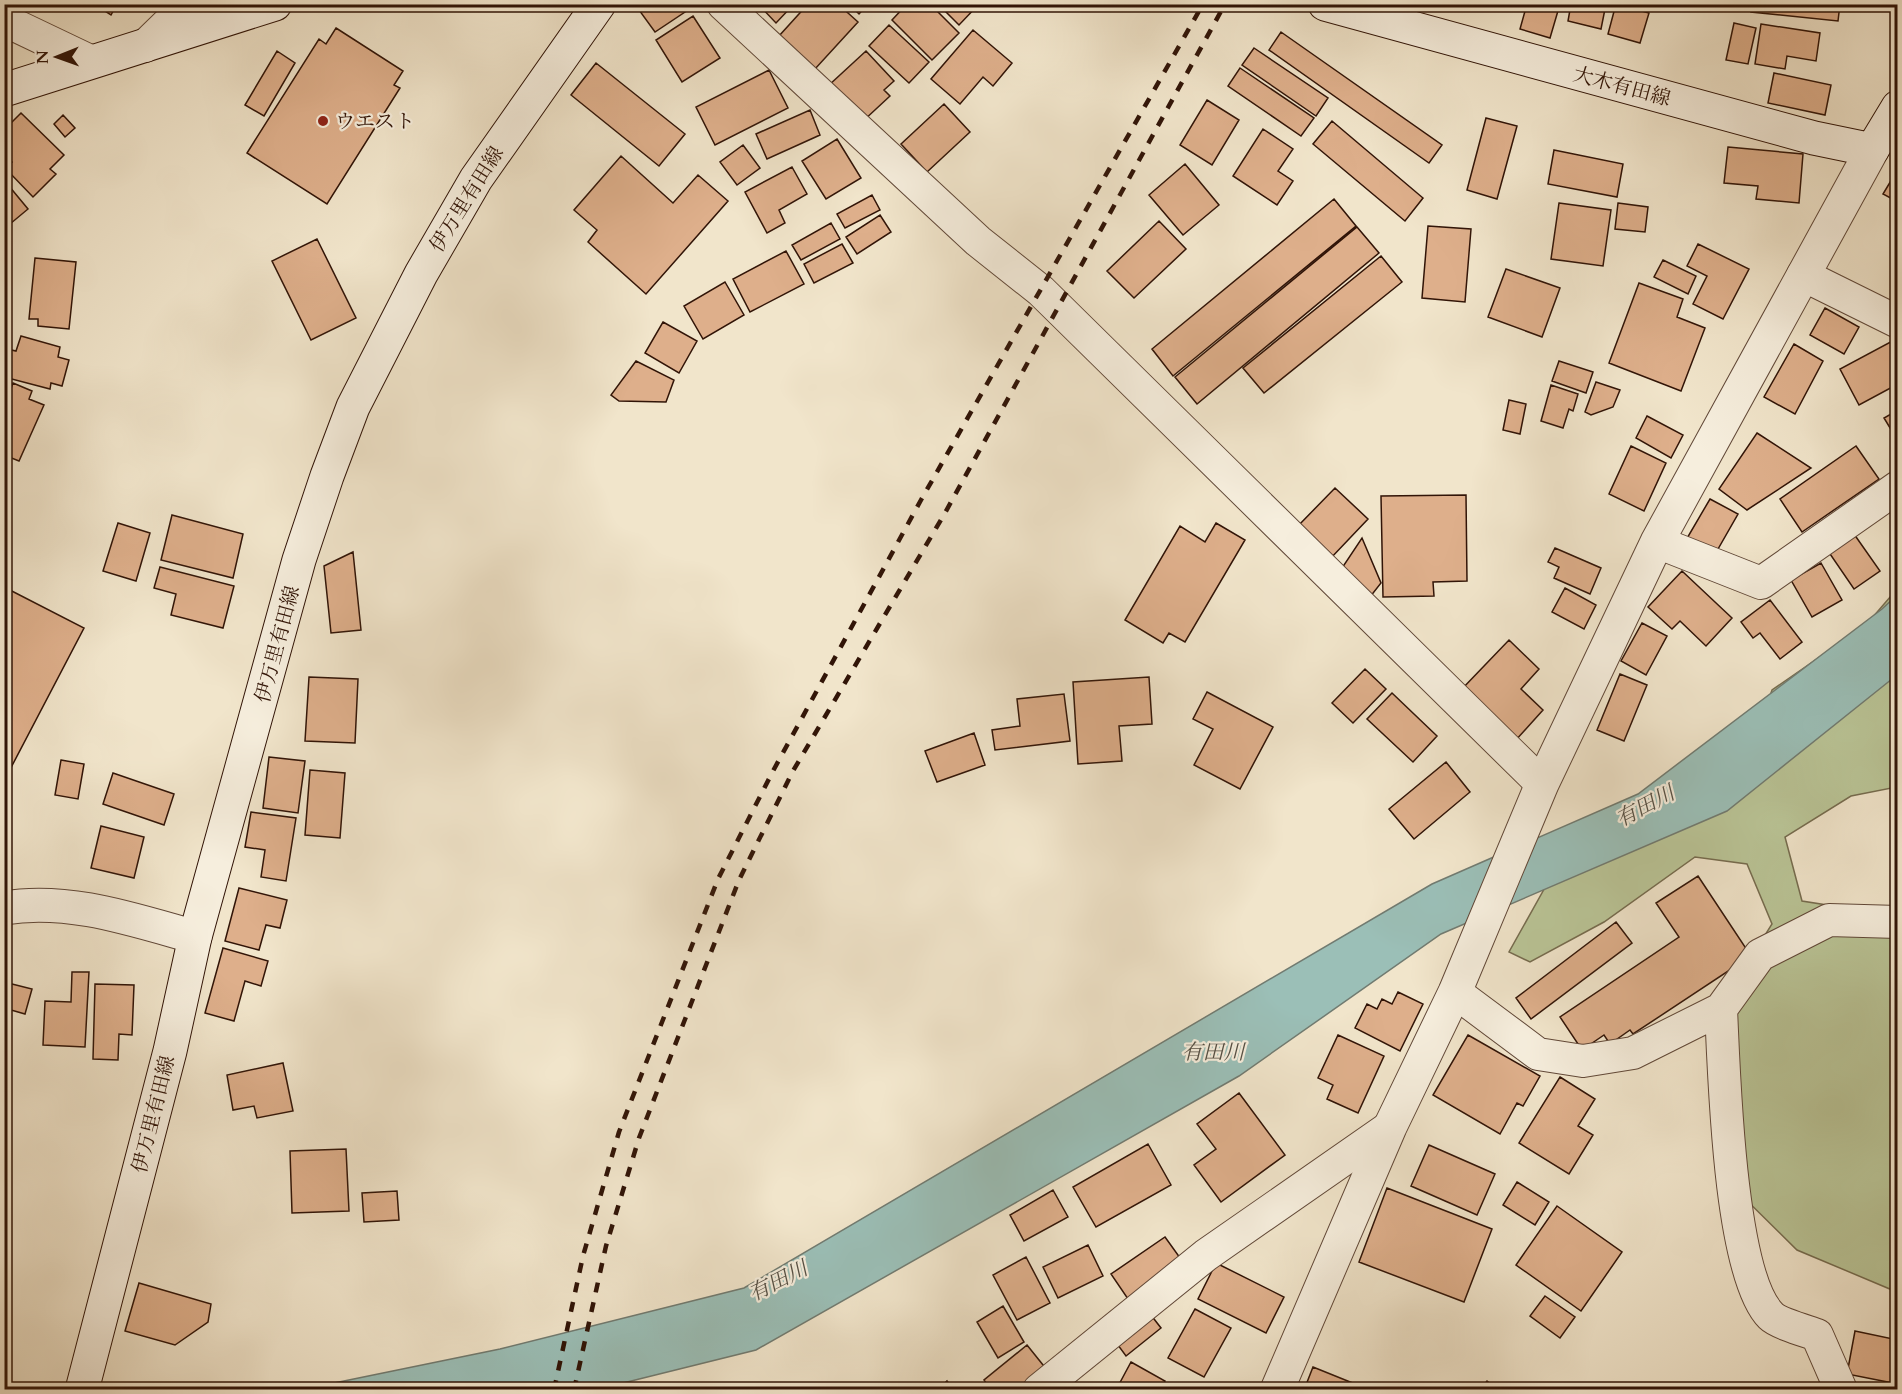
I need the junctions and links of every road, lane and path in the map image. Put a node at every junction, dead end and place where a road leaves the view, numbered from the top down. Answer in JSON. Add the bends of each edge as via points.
{"nodes":[{"id":1,"x":188,"y":4,"type":"edge"},
{"id":2,"x":275,"y":4,"type":"edge"},
{"id":3,"x":599,"y":4,"type":"edge"},
{"id":4,"x":723,"y":4,"type":"edge"},
{"id":5,"x":1325,"y":4,"type":"edge"},
{"id":6,"x":4,"y":20,"type":"edge"},
{"id":7,"x":145,"y":46,"type":"junction"},
{"id":8,"x":92,"y":62,"type":"junction"},
{"id":9,"x":4,"y":90,"type":"edge"},
{"id":10,"x":1898,"y":107,"type":"edge"},
{"id":11,"x":1872,"y":150,"type":"junction"},
{"id":12,"x":1803,"y":275,"type":"junction"},
{"id":13,"x":1898,"y":322,"type":"edge"},
{"id":14,"x":1898,"y":487,"type":"edge"},
{"id":15,"x":1657,"y":542,"type":"junction"},
{"id":16,"x":1542,"y":784,"type":"junction"},
{"id":17,"x":4,"y":908,"type":"edge"},
{"id":18,"x":1898,"y":922,"type":"edge"},
{"id":19,"x":195,"y":937,"type":"junction"},
{"id":20,"x":1455,"y":992,"type":"junction"},
{"id":21,"x":1721,"y":1009,"type":"junction"},
{"id":22,"x":1390,"y":1127,"type":"junction"},
{"id":23,"x":82,"y":1389,"type":"edge"},
{"id":24,"x":1039,"y":1389,"type":"edge"},
{"id":25,"x":1277,"y":1389,"type":"edge"},
{"id":26,"x":1841,"y":1389,"type":"edge"}],
"edges":[{"from":1,"to":7,"type":"street"},
{"from":2,"to":7,"type":"main road"},
{"from":3,"to":19,"type":"main road","name":"伊万里有田線","via":[[477,179],[421,274],[353,407],[300,560]]},
{"from":4,"to":16,"type":"street","via":[[978,241],[1041,291]]},
{"from":5,"to":11,"type":"main road","name":"大木有田線","via":[[1814,138]]},
{"from":6,"to":8,"type":"street"},
{"from":7,"to":8,"type":"main road"},
{"from":8,"to":9,"type":"main road"},
{"from":10,"to":11,"type":"main road"},
{"from":11,"to":12,"type":"main road"},
{"from":12,"to":13,"type":"street"},
{"from":12,"to":15,"type":"main road"},
{"from":14,"to":15,"type":"street","via":[[1761,583]]},
{"from":15,"to":16,"type":"main road"},
{"from":16,"to":20,"type":"main road"},
{"from":17,"to":19,"type":"main road","via":[[33,903],[110,913]]},
{"from":18,"to":21,"type":"street","via":[[1829,920],[1760,955]]},
{"from":19,"to":23,"type":"main road","name":"伊万里有田線","via":[[170,1051]]},
{"from":20,"to":21,"type":"street","via":[[1538,1054],[1583,1061],[1633,1053]]},
{"from":20,"to":22,"type":"main road"},
{"from":21,"to":26,"type":"street","via":[[1734,1201],[1753,1285],[1771,1316],[1817,1335]]},
{"from":22,"to":24,"type":"street","via":[[1206,1255]]},
{"from":22,"to":25,"type":"main road"}]}
